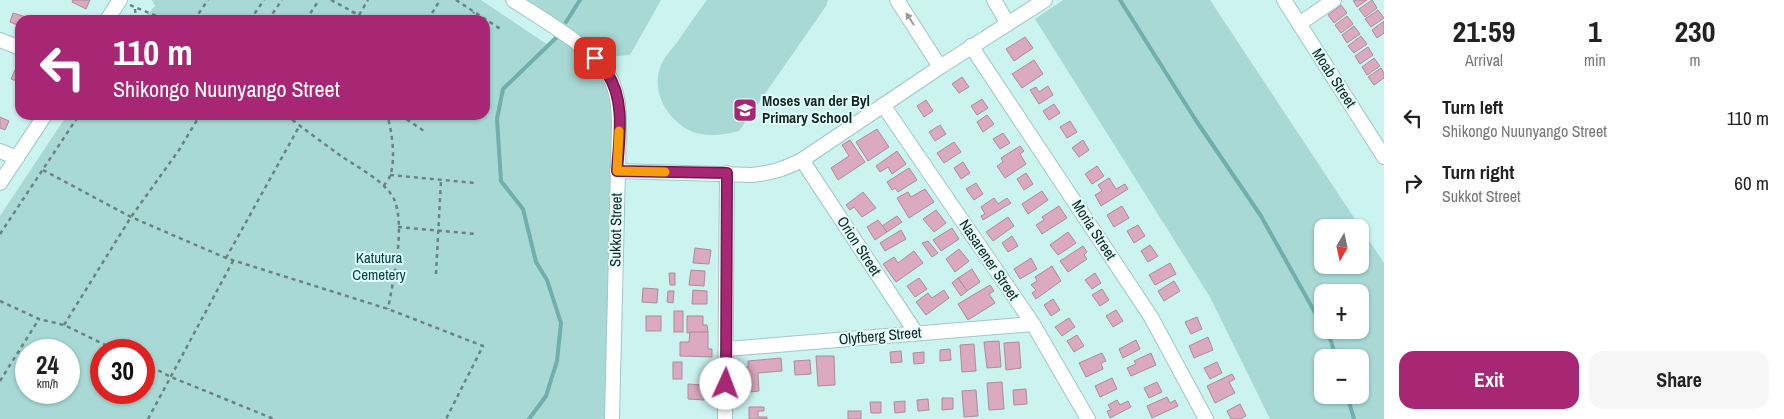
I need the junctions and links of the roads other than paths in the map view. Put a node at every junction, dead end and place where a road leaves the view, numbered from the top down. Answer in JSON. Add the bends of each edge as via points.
{"nodes":[{"id":1,"x":513,"y":0,"type":"edge"},
{"id":2,"x":897,"y":0,"type":"edge"},
{"id":3,"x":994,"y":0,"type":"edge"},
{"id":4,"x":1045,"y":0,"type":"edge"},
{"id":5,"x":1284,"y":0,"type":"edge"},
{"id":6,"x":1334,"y":0,"type":"edge"},
{"id":7,"x":125,"y":2,"type":"edge"},
{"id":8,"x":112,"y":15,"type":"edge"},
{"id":9,"x":1008,"y":24,"type":"junction"},
{"id":10,"x":1299,"y":24,"type":"junction"},
{"id":11,"x":0,"y":40,"type":"edge"},
{"id":12,"x":15,"y":46,"type":"edge"},
{"id":13,"x":972,"y":46,"type":"junction"},
{"id":14,"x":940,"y":67,"type":"junction"},
{"id":15,"x":883,"y":105,"type":"junction"},
{"id":16,"x":42,"y":120,"type":"edge"},
{"id":17,"x":0,"y":151,"type":"edge"},
{"id":18,"x":1384,"y":157,"type":"edge"},
{"id":19,"x":17,"y":158,"type":"junction"},
{"id":20,"x":802,"y":160,"type":"junction"},
{"id":21,"x":617,"y":171,"type":"junction"},
{"id":22,"x":727,"y":173,"type":"junction"},
{"id":23,"x":0,"y":183,"type":"edge"},
{"id":24,"x":1033,"y":324,"type":"junction"},
{"id":25,"x":916,"y":333,"type":"junction"},
{"id":26,"x":727,"y":348,"type":"junction"},
{"id":27,"x":612,"y":419,"type":"edge"},
{"id":28,"x":725,"y":419,"type":"edge"},
{"id":29,"x":1088,"y":419,"type":"edge"},
{"id":30,"x":1206,"y":419,"type":"edge"}],
"edges":[{"from":1,"to":21,"type":"street","name":"Sukkot Street","via":[[592,55],[608,74],[619,108]]},
{"from":14,"to":2,"type":"street","one_way":true},
{"from":3,"to":9,"type":"street"},
{"from":4,"to":9,"type":"street"},
{"from":5,"to":10,"type":"street","name":"Moab Street"},
{"from":6,"to":10,"type":"street"},
{"from":7,"to":8,"type":"street"},
{"from":9,"to":13,"type":"street"},
{"from":10,"to":18,"type":"street","name":"Moab Street"},
{"from":11,"to":12,"type":"street"},
{"from":13,"to":14,"type":"street"},
{"from":13,"to":30,"type":"street","name":"Moria Street","via":[[1151,317]]},
{"from":14,"to":15,"type":"street"},
{"from":15,"to":20,"type":"street"},
{"from":15,"to":24,"type":"street","name":"Nasarener Street"},
{"from":16,"to":19,"type":"street"},
{"from":17,"to":19,"type":"street"},
{"from":19,"to":23,"type":"street"},
{"from":20,"to":22,"type":"street","via":[[768,174]]},
{"from":20,"to":25,"type":"street","name":"Orion Street"},
{"from":21,"to":22,"type":"street"},
{"from":21,"to":27,"type":"street","name":"Sukkot Street"},
{"from":22,"to":26,"type":"street"},
{"from":24,"to":25,"type":"street","name":"Olyfberg Street"},
{"from":24,"to":29,"type":"street","name":"Nasarener Street"},
{"from":25,"to":26,"type":"street","name":"Olyfberg Street"},
{"from":26,"to":28,"type":"street"}]}
